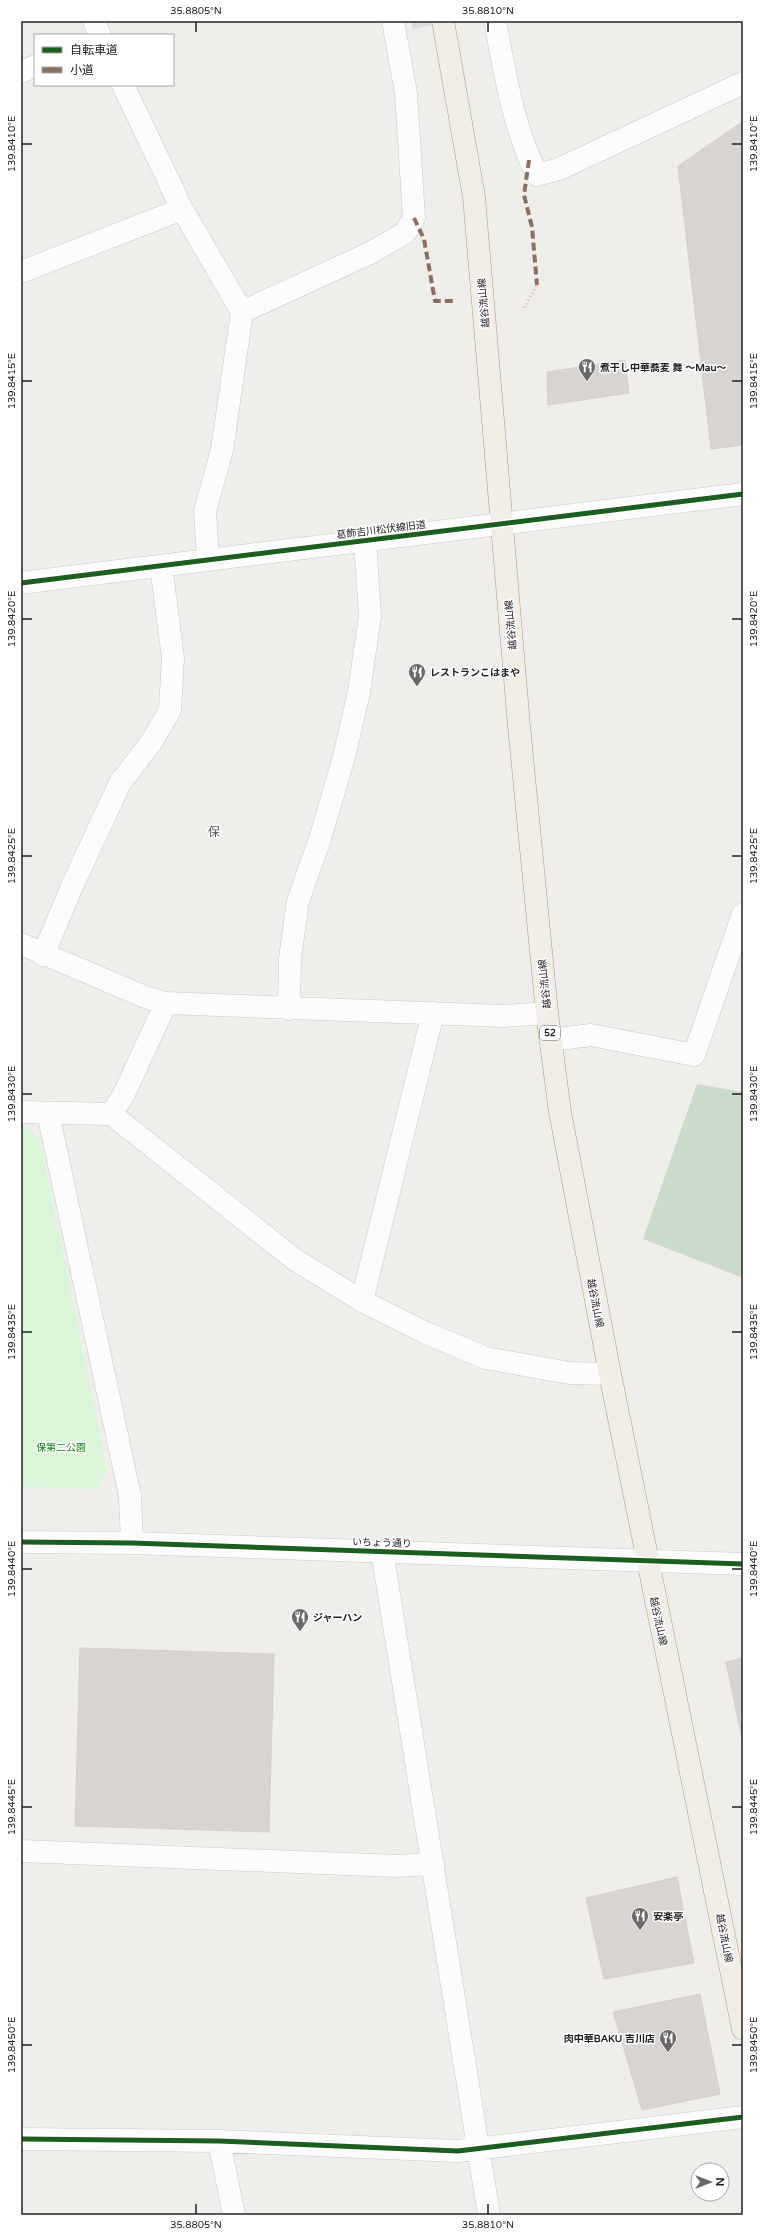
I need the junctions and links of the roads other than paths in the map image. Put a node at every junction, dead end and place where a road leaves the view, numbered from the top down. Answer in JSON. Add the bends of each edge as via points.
{"nodes":[{"id":1,"x":94,"y":21,"type":"edge"},
{"id":2,"x":393,"y":21,"type":"edge"},
{"id":3,"x":495,"y":21,"type":"edge"},
{"id":4,"x":443,"y":23,"type":"edge"},
{"id":5,"x":100,"y":34,"type":"edge"},
{"id":6,"x":34,"y":66,"type":"edge"},
{"id":7,"x":21,"y":72,"type":"edge"},
{"id":8,"x":743,"y":83,"type":"edge"},
{"id":9,"x":123,"y":86,"type":"edge"},
{"id":10,"x":182,"y":209,"type":"junction"},
{"id":11,"x":21,"y":272,"type":"edge"},
{"id":12,"x":242,"y":312,"type":"junction"},
{"id":13,"x":743,"y":494,"type":"edge"},
{"id":14,"x":501,"y":523,"type":"junction"},
{"id":15,"x":365,"y":540,"type":"junction"},
{"id":16,"x":208,"y":559,"type":"junction"},
{"id":17,"x":160,"y":566,"type":"junction"},
{"id":18,"x":21,"y":583,"type":"edge"},
{"id":19,"x":743,"y":914,"type":"edge"},
{"id":20,"x":21,"y":944,"type":"edge"},
{"id":21,"x":42,"y":955,"type":"junction"},
{"id":22,"x":166,"y":1003,"type":"junction"},
{"id":23,"x":289,"y":1008,"type":"junction"},
{"id":24,"x":433,"y":1013,"type":"junction"},
{"id":25,"x":547,"y":1013,"type":"junction"},
{"id":26,"x":551,"y":1040,"type":"junction"},
{"id":27,"x":21,"y":1112,"type":"edge"},
{"id":28,"x":48,"y":1113,"type":"junction"},
{"id":29,"x":112,"y":1114,"type":"junction"},
{"id":30,"x":362,"y":1301,"type":"junction"},
{"id":31,"x":610,"y":1374,"type":"junction"},
{"id":32,"x":21,"y":1542,"type":"edge"},
{"id":33,"x":132,"y":1543,"type":"junction"},
{"id":34,"x":382,"y":1551,"type":"junction"},
{"id":35,"x":647,"y":1561,"type":"junction"},
{"id":36,"x":743,"y":1564,"type":"edge"},
{"id":37,"x":21,"y":1851,"type":"edge"},
{"id":38,"x":433,"y":1864,"type":"junction"},
{"id":39,"x":743,"y":2030,"type":"edge"},
{"id":40,"x":743,"y":2117,"type":"edge"},
{"id":41,"x":21,"y":2139,"type":"edge"},
{"id":42,"x":220,"y":2141,"type":"junction"},
{"id":43,"x":478,"y":2150,"type":"junction"},
{"id":44,"x":234,"y":2215,"type":"edge"},
{"id":45,"x":489,"y":2215,"type":"edge"}],
"edges":[{"from":1,"to":5,"type":"street"},
{"from":2,"to":12,"type":"street","via":[[406,93],[414,218],[405,233],[370,253]]},
{"from":3,"to":8,"type":"street","via":[[507,89],[523,144],[537,175],[559,169]]},
{"from":4,"to":14,"type":"main road","name":"越谷流山線","number":"52","via":[[474,197]]},
{"from":6,"to":7,"type":"street"},
{"from":9,"to":10,"type":"street"},
{"from":10,"to":11,"type":"street"},
{"from":10,"to":12,"type":"street"},
{"from":12,"to":16,"type":"street","via":[[222,450],[206,511]]},
{"from":13,"to":14,"type":"street","name":"葛飾吉川松伏線旧道"},
{"from":14,"to":15,"type":"street","name":"葛飾吉川松伏線旧道"},
{"from":14,"to":25,"type":"main road","name":"越谷流山線","number":"52","via":[[518,726]]},
{"from":15,"to":16,"type":"street","name":"葛飾吉川松伏線旧道"},
{"from":15,"to":23,"type":"street","via":[[370,616],[359,692],[344,757],[320,839],[298,901],[290,958]]},
{"from":16,"to":17,"type":"street","name":"葛飾吉川松伏線旧道"},
{"from":17,"to":18,"type":"street","name":"葛飾吉川松伏線旧道"},
{"from":17,"to":21,"type":"street","via":[[173,658],[170,710],[152,741],[120,783]]},
{"from":19,"to":26,"type":"street","via":[[694,1055],[591,1035]]},
{"from":20,"to":21,"type":"street"},
{"from":21,"to":22,"type":"street"},
{"from":22,"to":23,"type":"street"},
{"from":22,"to":29,"type":"street","via":[[123,1096]]},
{"from":23,"to":24,"type":"street"},
{"from":24,"to":25,"type":"street","via":[[504,1016]]},
{"from":24,"to":30,"type":"street"},
{"from":25,"to":26,"type":"main road","name":"越谷流山線","number":"52"},
{"from":26,"to":31,"type":"main road","name":"越谷流山線","number":"52","via":[[560,1112]]},
{"from":27,"to":28,"type":"street"},
{"from":28,"to":29,"type":"street"},
{"from":28,"to":33,"type":"street","via":[[130,1496]]},
{"from":29,"to":30,"type":"street","via":[[294,1259]]},
{"from":30,"to":31,"type":"street","via":[[426,1333],[486,1358],[569,1373]]},
{"from":31,"to":35,"type":"main road","name":"越谷流山線","number":"52"},
{"from":32,"to":33,"type":"street","name":"いちょう通り"},
{"from":33,"to":34,"type":"street","name":"いちょう通り"},
{"from":34,"to":35,"type":"street","name":"いちょう通り"},
{"from":34,"to":38,"type":"street"},
{"from":35,"to":36,"type":"street","name":"いちょう通り"},
{"from":35,"to":39,"type":"main road","name":"越谷流山線","number":"52"},
{"from":37,"to":38,"type":"street","via":[[396,1866]]},
{"from":38,"to":43,"type":"street"},
{"from":40,"to":43,"type":"street"},
{"from":41,"to":42,"type":"street"},
{"from":42,"to":43,"type":"street"},
{"from":42,"to":44,"type":"street"},
{"from":43,"to":45,"type":"street"}]}
